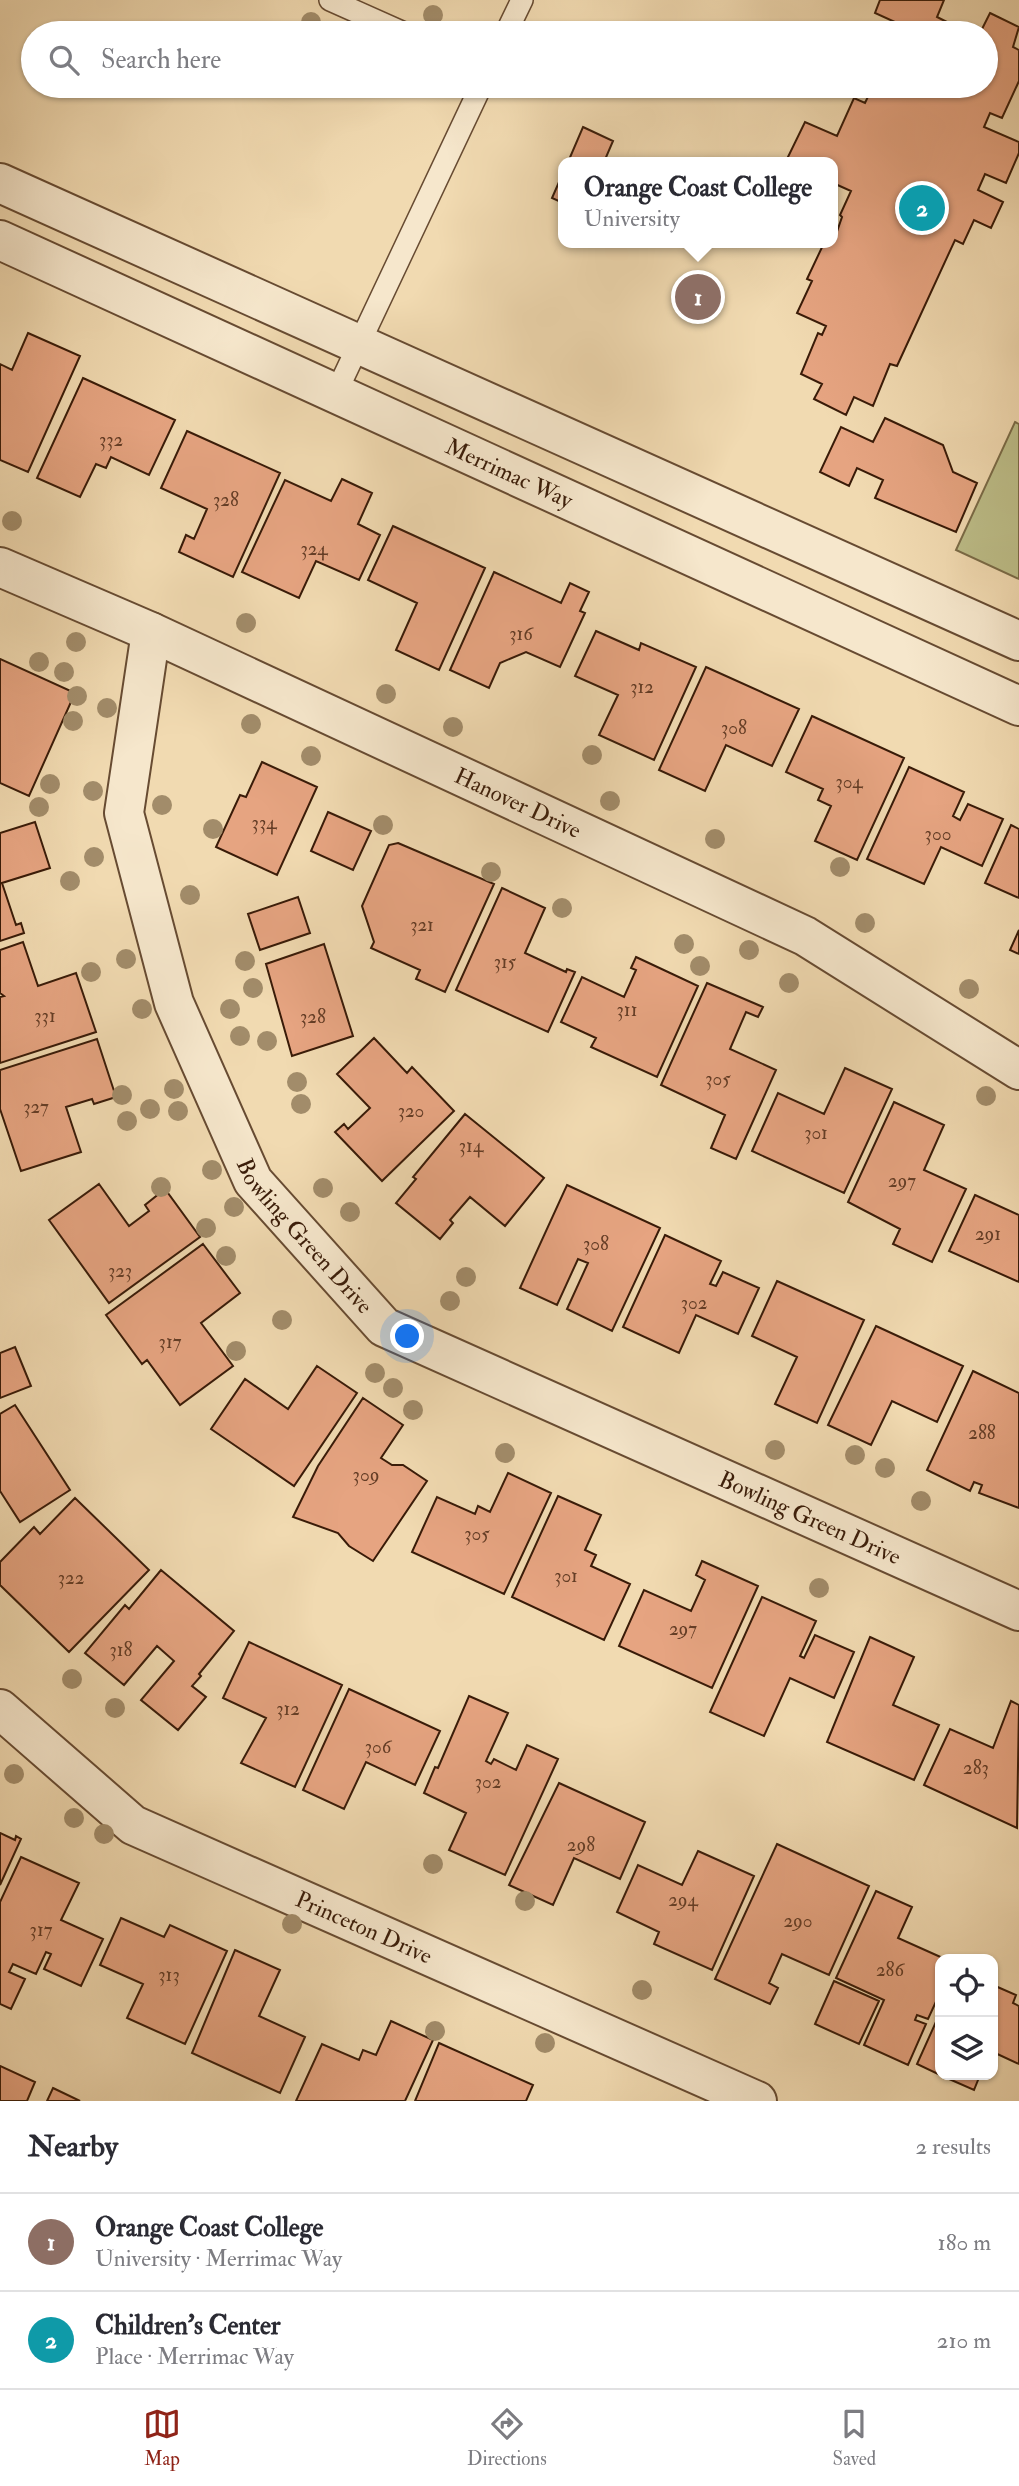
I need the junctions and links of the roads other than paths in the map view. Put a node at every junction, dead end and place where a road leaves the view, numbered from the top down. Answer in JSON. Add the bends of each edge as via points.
{"nodes":[{"id":1,"x":330,"y":0,"type":"edge"},
{"id":2,"x":522,"y":0,"type":"edge"},
{"id":3,"x":377,"y":21,"type":"edge"},
{"id":4,"x":512,"y":21,"type":"edge"},
{"id":5,"x":475,"y":98,"type":"edge"},
{"id":6,"x":0,"y":183,"type":"edge"},
{"id":7,"x":0,"y":240,"type":"edge"},
{"id":8,"x":359,"y":346,"type":"junction"},
{"id":9,"x":335,"y":395,"type":"junction"},
{"id":10,"x":0,"y":567,"type":"edge"},
{"id":11,"x":151,"y":632,"type":"junction"},
{"id":12,"x":1019,"y":641,"type":"edge"},
{"id":13,"x":1019,"y":706,"type":"edge"},
{"id":14,"x":1019,"y":1070,"type":"edge"},
{"id":15,"x":1019,"y":1611,"type":"edge"},
{"id":16,"x":0,"y":1709,"type":"edge"},
{"id":17,"x":757,"y":2101,"type":"edge"}],
"edges":[{"from":1,"to":3,"type":"lane"},
{"from":2,"to":4,"type":"lane"},
{"from":5,"to":8,"type":"lane"},
{"from":6,"to":8,"type":"street"},
{"from":7,"to":9,"type":"street","name":"Merrimac Way"},
{"from":8,"to":9,"type":"lane"},
{"from":8,"to":12,"type":"street"},
{"from":9,"to":13,"type":"street","name":"Merrimac Way"},
{"from":10,"to":11,"type":"street","name":"Hanover Drive"},
{"from":11,"to":14,"type":"street","name":"Hanover Drive","via":[[805,936]]},
{"from":11,"to":15,"type":"street","name":"Bowling Green Drive","via":[[124,813],[173,1003],[253,1181],[384,1327]]},
{"from":16,"to":17,"type":"street","name":"Princeton Drive","via":[[133,1825]]}]}
